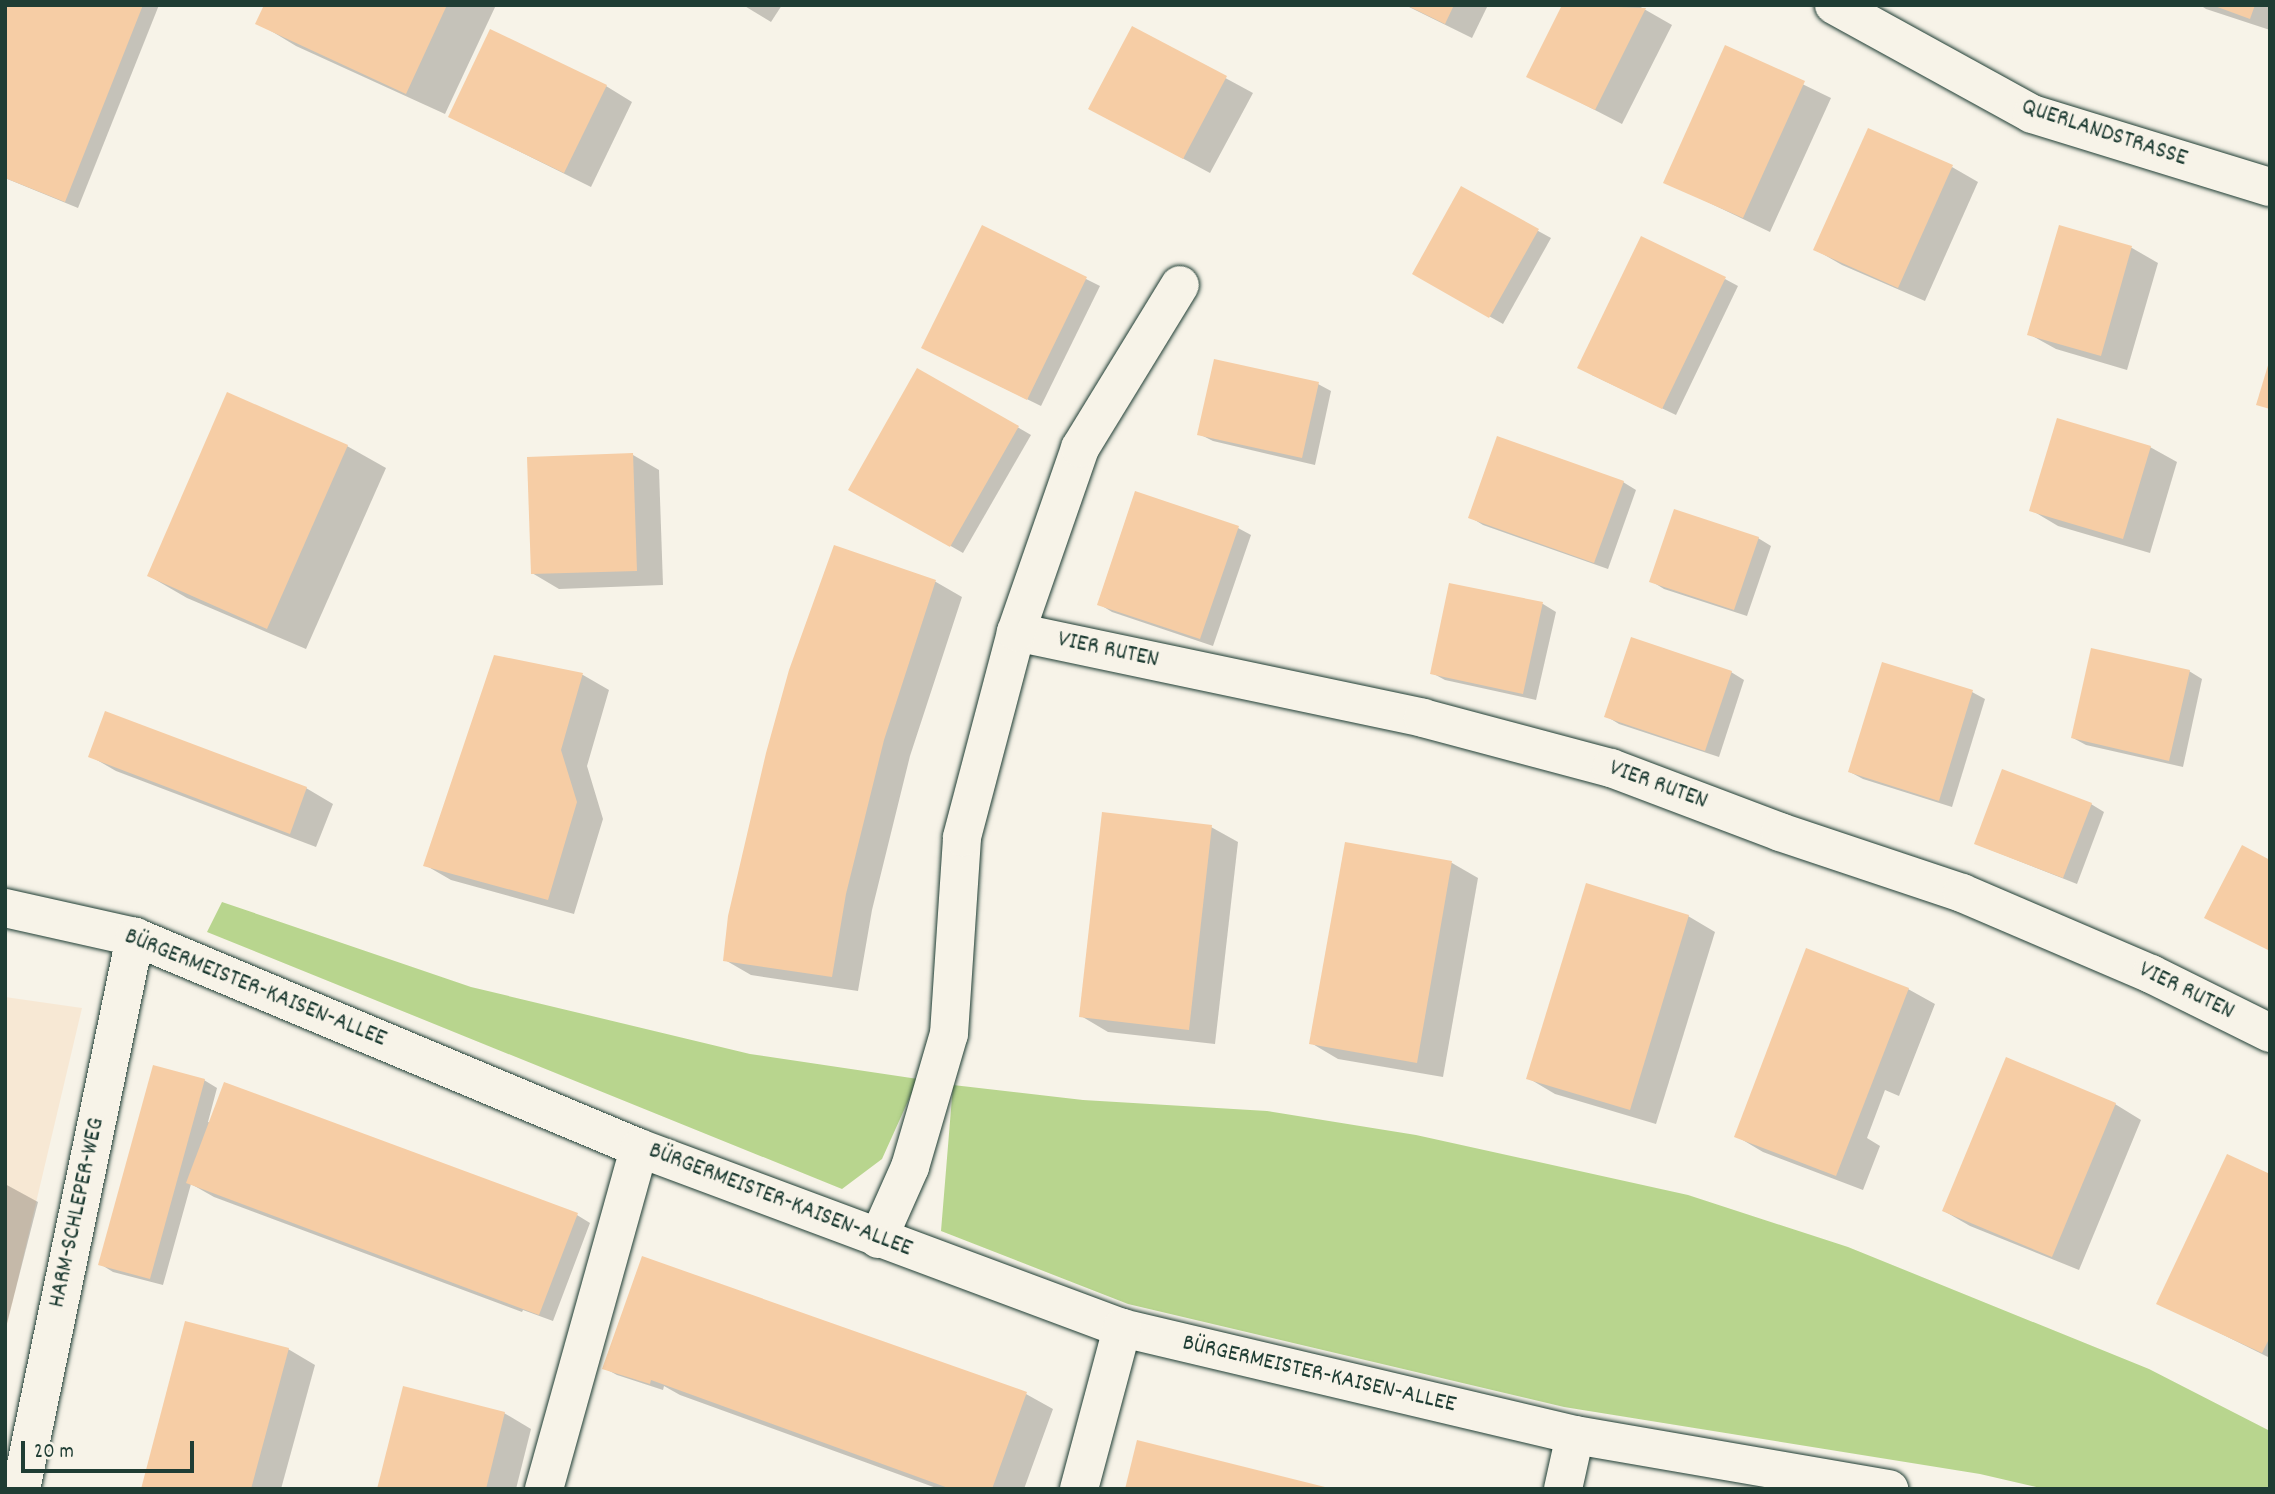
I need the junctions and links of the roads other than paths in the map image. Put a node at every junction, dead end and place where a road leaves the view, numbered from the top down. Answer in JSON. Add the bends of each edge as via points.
{"nodes":[{"id":1,"x":1834,"y":5,"type":"edge"},
{"id":2,"x":2270,"y":187,"type":"edge"},
{"id":3,"x":1180,"y":285,"type":"dead end"},
{"id":4,"x":1016,"y":632,"type":"junction"},
{"id":5,"x":5,"y":908,"type":"edge"},
{"id":6,"x":135,"y":937,"type":"junction"},
{"id":7,"x":2270,"y":1033,"type":"edge"},
{"id":8,"x":639,"y":1148,"type":"junction"},
{"id":9,"x":878,"y":1239,"type":"junction"},
{"id":10,"x":1122,"y":1328,"type":"junction"},
{"id":11,"x":1575,"y":1435,"type":"junction"},
{"id":12,"x":21,"y":1489,"type":"edge"},
{"id":13,"x":544,"y":1489,"type":"edge"},
{"id":14,"x":1079,"y":1489,"type":"edge"},
{"id":15,"x":1563,"y":1489,"type":"edge"},
{"id":16,"x":1889,"y":1489,"type":"edge"}],
"edges":[{"from":1,"to":2,"type":"street","name":"QUERLANDSTRASSE","via":[[2032,114]]},
{"from":3,"to":4,"type":"street","via":[[1080,448]]},
{"from":4,"to":7,"type":"street","name":"VIER RUTEN","via":[[1423,718],[1611,768],[1780,832],[1962,893],[2151,974]]},
{"from":4,"to":9,"type":"street","via":[[962,837],[949,1034],[910,1167]]},
{"from":5,"to":6,"type":"street","name":"BÜRGERMEISTER-KAISEN-ALLEE"},
{"from":6,"to":8,"type":"street","name":"BÜRGERMEISTER-KAISEN-ALLEE"},
{"from":6,"to":12,"type":"street","name":"HARM-SCHLEPER-WEG"},
{"from":8,"to":9,"type":"street","name":"BÜRGERMEISTER-KAISEN-ALLEE"},
{"from":8,"to":13,"type":"street"},
{"from":9,"to":10,"type":"street","name":"BÜRGERMEISTER-KAISEN-ALLEE"},
{"from":10,"to":11,"type":"street","name":"BÜRGERMEISTER-KAISEN-ALLEE"},
{"from":10,"to":14,"type":"street"},
{"from":11,"to":15,"type":"street"},
{"from":11,"to":16,"type":"street","name":"BÜRGERMEISTER-KAISEN-ALLEE"}]}
